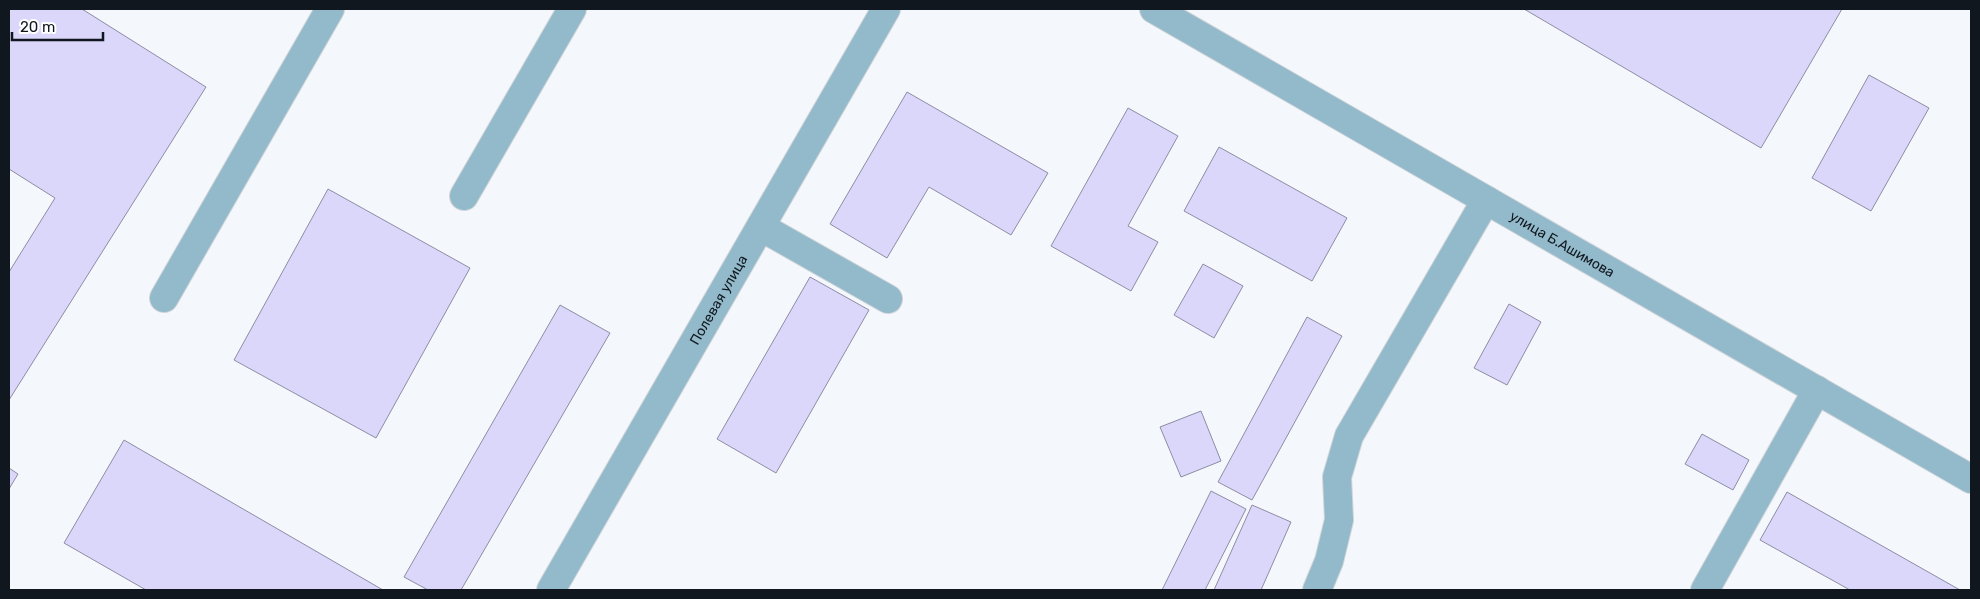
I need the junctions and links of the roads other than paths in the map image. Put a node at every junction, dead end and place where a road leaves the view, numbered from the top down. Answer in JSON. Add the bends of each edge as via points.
{"nodes":[{"id":1,"x":330,"y":9,"type":"edge"},
{"id":2,"x":572,"y":9,"type":"edge"},
{"id":3,"x":886,"y":9,"type":"edge"},
{"id":4,"x":1154,"y":9,"type":"edge"},
{"id":5,"x":464,"y":196,"type":"dead end"},
{"id":6,"x":1486,"y":200,"type":"junction"},
{"id":7,"x":761,"y":227,"type":"junction"},
{"id":8,"x":164,"y":298,"type":"dead end"},
{"id":9,"x":888,"y":299,"type":"dead end"},
{"id":10,"x":1817,"y":390,"type":"junction"},
{"id":11,"x":1971,"y":479,"type":"edge"},
{"id":12,"x":552,"y":590,"type":"edge"},
{"id":13,"x":1317,"y":590,"type":"edge"},
{"id":14,"x":1705,"y":590,"type":"edge"}],
"edges":[{"from":1,"to":8,"type":"street"},
{"from":2,"to":5,"type":"street"},
{"from":3,"to":7,"type":"street","name":"Полевая улица"},
{"from":4,"to":6,"type":"street","name":"улица Б.Ашимова"},
{"from":6,"to":10,"type":"street","name":"улица Б.Ашимова"},
{"from":6,"to":13,"type":"street","via":[[1349,436],[1337,477],[1339,520],[1329,562]]},
{"from":7,"to":9,"type":"street"},
{"from":7,"to":12,"type":"street","name":"Полевая улица"},
{"from":10,"to":11,"type":"street","name":"улица Б.Ашимова"},
{"from":10,"to":14,"type":"street"}]}
